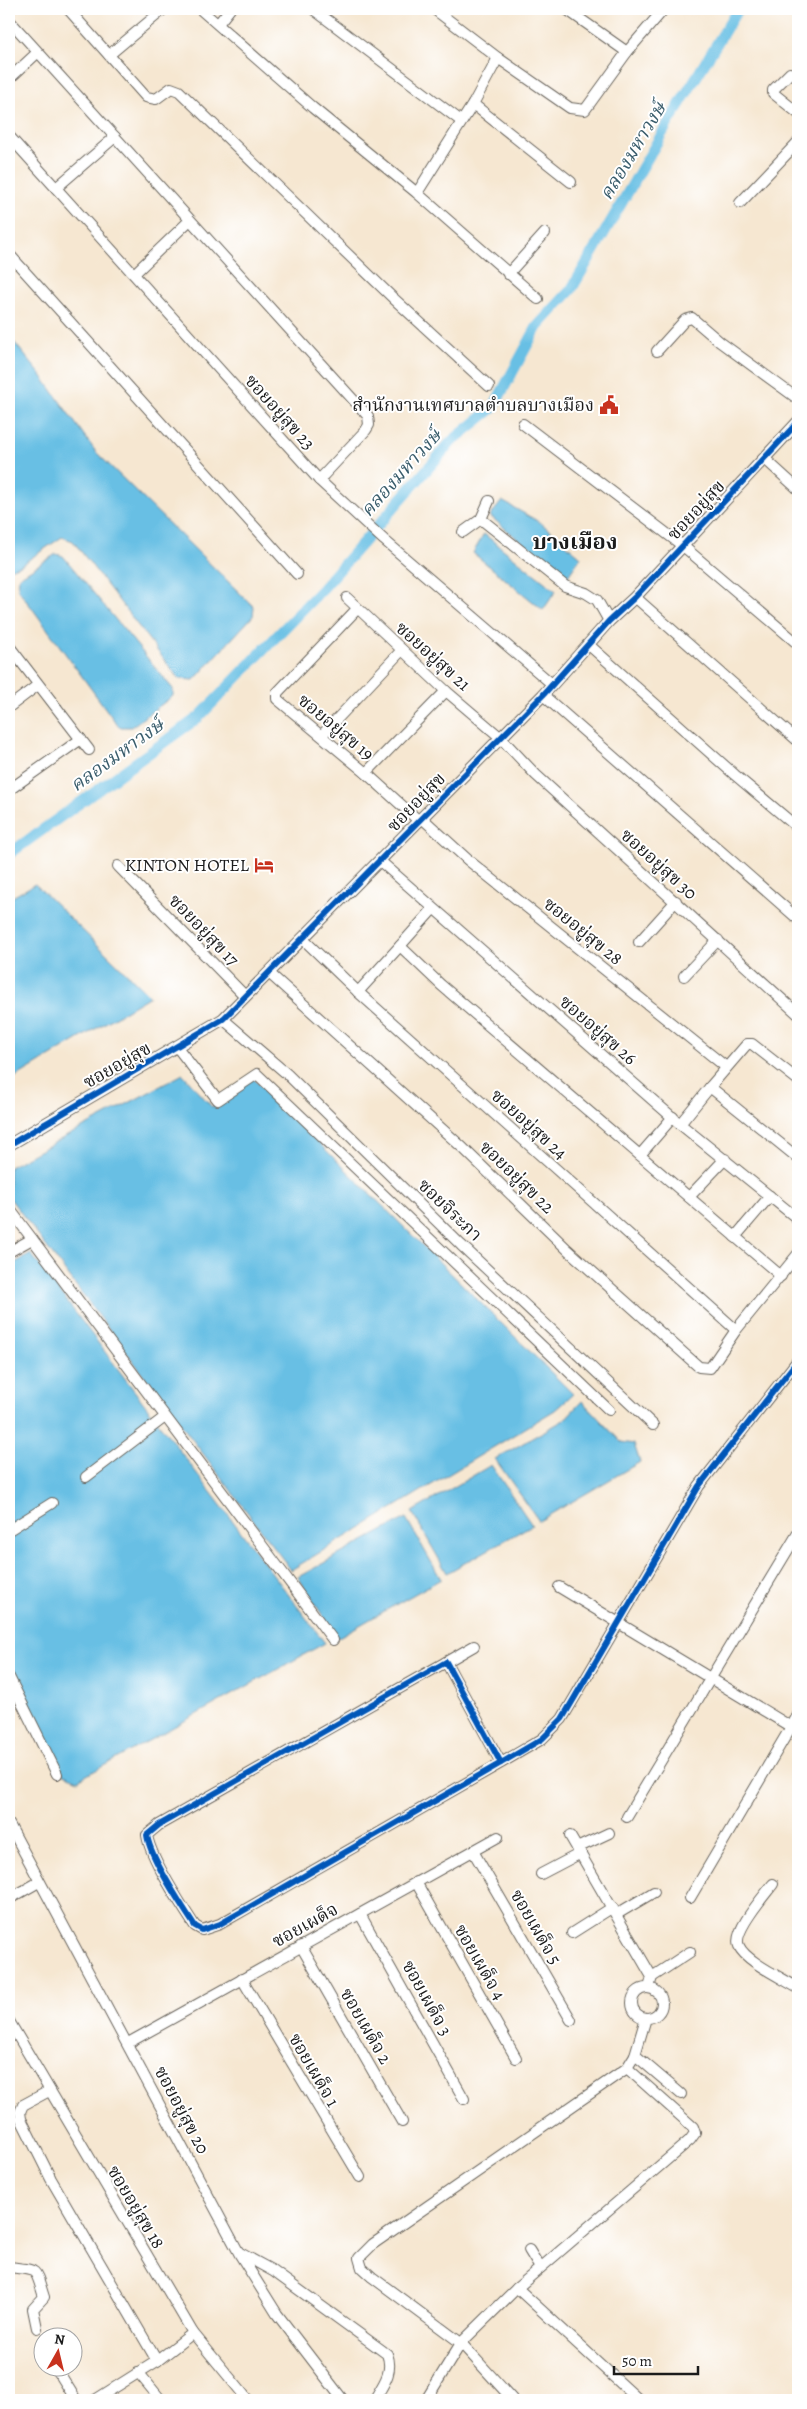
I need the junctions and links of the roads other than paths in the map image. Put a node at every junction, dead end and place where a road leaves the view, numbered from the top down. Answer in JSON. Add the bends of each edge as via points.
{"nodes":[{"id":1,"x":68,"y":9,"type":"edge"},
{"id":2,"x":164,"y":9,"type":"edge"},
{"id":3,"x":200,"y":9,"type":"edge"},
{"id":4,"x":230,"y":9,"type":"edge"},
{"id":5,"x":313,"y":9,"type":"edge"},
{"id":6,"x":434,"y":9,"type":"edge"},
{"id":7,"x":566,"y":9,"type":"edge"},
{"id":8,"x":664,"y":9,"type":"edge"},
{"id":9,"x":9,"y":20,"type":"edge"},
{"id":10,"x":218,"y":24,"type":"junction"},
{"id":11,"x":627,"y":52,"type":"junction"},
{"id":12,"x":38,"y":53,"type":"junction"},
{"id":13,"x":109,"y":55,"type":"junction"},
{"id":14,"x":498,"y":58,"type":"junction"},
{"id":15,"x":798,"y":75,"type":"edge"},
{"id":16,"x":9,"y":79,"type":"edge"},
{"id":17,"x":473,"y":104,"type":"junction"},
{"id":18,"x":798,"y":113,"type":"edge"},
{"id":19,"x":461,"y":121,"type":"junction"},
{"id":20,"x":9,"y":136,"type":"edge"},
{"id":21,"x":116,"y":136,"type":"junction"},
{"id":22,"x":798,"y":142,"type":"edge"},
{"id":23,"x":571,"y":182,"type":"dead end"},
{"id":24,"x":56,"y":188,"type":"junction"},
{"id":25,"x":417,"y":193,"type":"junction"},
{"id":26,"x":740,"y":203,"type":"dead end"},
{"id":27,"x":189,"y":221,"type":"junction"},
{"id":28,"x":545,"y":233,"type":"dead end"},
{"id":29,"x":9,"y":254,"type":"edge"},
{"id":30,"x":134,"y":274,"type":"junction"},
{"id":31,"x":508,"y":274,"type":"junction"},
{"id":32,"x":538,"y":299,"type":"dead end"},
{"id":33,"x":657,"y":351,"type":"dead end"},
{"id":34,"x":489,"y":386,"type":"dead end"},
{"id":35,"x":798,"y":399,"type":"edge"},
{"id":36,"x":798,"y":422,"type":"edge"},
{"id":37,"x":523,"y":424,"type":"dead end"},
{"id":38,"x":765,"y":460,"type":"junction"},
{"id":39,"x":320,"y":480,"type":"junction"},
{"id":40,"x":798,"y":489,"type":"edge"},
{"id":41,"x":489,"y":501,"type":"dead end"},
{"id":42,"x":481,"y":519,"type":"junction"},
{"id":43,"x":463,"y":532,"type":"dead end"},
{"id":44,"x":683,"y":546,"type":"junction"},
{"id":45,"x":297,"y":574,"type":"dead end"},
{"id":46,"x":635,"y":597,"type":"junction"},
{"id":47,"x":346,"y":598,"type":"dead end"},
{"id":48,"x":357,"y":609,"type":"junction"},
{"id":49,"x":609,"y":622,"type":"junction"},
{"id":50,"x":798,"y":644,"type":"edge"},
{"id":51,"x":589,"y":645,"type":"junction"},
{"id":52,"x":9,"y":646,"type":"edge"},
{"id":53,"x":402,"y":650,"type":"junction"},
{"id":54,"x":552,"y":684,"type":"junction"},
{"id":55,"x":38,"y":685,"type":"junction"},
{"id":56,"x":446,"y":691,"type":"junction"},
{"id":57,"x":543,"y":695,"type":"junction"},
{"id":58,"x":9,"y":707,"type":"edge"},
{"id":59,"x":322,"y":735,"type":"junction"},
{"id":60,"x":500,"y":737,"type":"junction"},
{"id":61,"x":81,"y":739,"type":"junction"},
{"id":62,"x":798,"y":741,"type":"edge"},
{"id":63,"x":89,"y":750,"type":"dead end"},
{"id":64,"x":366,"y":773,"type":"junction"},
{"id":65,"x":9,"y":790,"type":"edge"},
{"id":66,"x":421,"y":820,"type":"junction"},
{"id":67,"x":798,"y":828,"type":"edge"},
{"id":68,"x":380,"y":861,"type":"junction"},
{"id":69,"x":118,"y":866,"type":"dead end"},
{"id":70,"x":676,"y":901,"type":"junction"},
{"id":71,"x":433,"y":909,"type":"junction"},
{"id":72,"x":798,"y":919,"type":"edge"},
{"id":73,"x":303,"y":939,"type":"junction"},
{"id":74,"x":718,"y":940,"type":"junction"},
{"id":75,"x":640,"y":942,"type":"dead end"},
{"id":76,"x":400,"y":946,"type":"junction"},
{"id":77,"x":269,"y":973,"type":"junction"},
{"id":78,"x":684,"y":976,"type":"dead end"},
{"id":79,"x":358,"y":992,"type":"junction"},
{"id":80,"x":245,"y":996,"type":"junction"},
{"id":81,"x":798,"y":1014,"type":"edge"},
{"id":82,"x":223,"y":1019,"type":"junction"},
{"id":83,"x":178,"y":1047,"type":"junction"},
{"id":84,"x":726,"y":1067,"type":"junction"},
{"id":85,"x":798,"y":1080,"type":"edge"},
{"id":86,"x":710,"y":1087,"type":"junction"},
{"id":87,"x":677,"y":1120,"type":"junction"},
{"id":88,"x":9,"y":1144,"type":"edge"},
{"id":89,"x":640,"y":1155,"type":"junction"},
{"id":90,"x":798,"y":1158,"type":"edge"},
{"id":91,"x":725,"y":1159,"type":"junction"},
{"id":92,"x":770,"y":1196,"type":"junction"},
{"id":93,"x":689,"y":1197,"type":"junction"},
{"id":94,"x":9,"y":1208,"type":"edge"},
{"id":95,"x":798,"y":1219,"type":"edge"},
{"id":96,"x":735,"y":1236,"type":"junction"},
{"id":97,"x":32,"y":1239,"type":"junction"},
{"id":98,"x":9,"y":1252,"type":"edge"},
{"id":99,"x":798,"y":1254,"type":"edge"},
{"id":100,"x":781,"y":1276,"type":"junction"},
{"id":101,"x":736,"y":1330,"type":"junction"},
{"id":102,"x":798,"y":1360,"type":"edge"},
{"id":103,"x":609,"y":1410,"type":"dead end"},
{"id":104,"x":165,"y":1417,"type":"junction"},
{"id":105,"x":653,"y":1425,"type":"dead end"},
{"id":106,"x":86,"y":1478,"type":"dead end"},
{"id":107,"x":52,"y":1503,"type":"dead end"},
{"id":108,"x":9,"y":1530,"type":"edge"},
{"id":109,"x":798,"y":1533,"type":"edge"},
{"id":110,"x":558,"y":1587,"type":"dead end"},
{"id":111,"x":618,"y":1622,"type":"junction"},
{"id":112,"x":332,"y":1640,"type":"dead end"},
{"id":113,"x":474,"y":1646,"type":"dead end"},
{"id":114,"x":446,"y":1662,"type":"junction"},
{"id":115,"x":9,"y":1677,"type":"edge"},
{"id":116,"x":710,"y":1678,"type":"junction"},
{"id":117,"x":798,"y":1716,"type":"edge"},
{"id":118,"x":795,"y":1729,"type":"edge"},
{"id":119,"x":501,"y":1763,"type":"junction"},
{"id":120,"x":57,"y":1774,"type":"dead end"},
{"id":121,"x":627,"y":1817,"type":"dead end"},
{"id":122,"x":9,"y":1824,"type":"edge"},
{"id":123,"x":609,"y":1833,"type":"dead end"},
{"id":124,"x":570,"y":1836,"type":"dead end"},
{"id":125,"x":498,"y":1837,"type":"dead end"},
{"id":126,"x":579,"y":1850,"type":"junction"},
{"id":127,"x":473,"y":1851,"type":"junction"},
{"id":128,"x":542,"y":1874,"type":"dead end"},
{"id":129,"x":40,"y":1882,"type":"junction"},
{"id":130,"x":416,"y":1882,"type":"junction"},
{"id":131,"x":773,"y":1884,"type":"dead end"},
{"id":132,"x":654,"y":1892,"type":"dead end"},
{"id":133,"x":690,"y":1898,"type":"dead end"},
{"id":134,"x":9,"y":1899,"type":"edge"},
{"id":135,"x":615,"y":1911,"type":"junction"},
{"id":136,"x":360,"y":1914,"type":"junction"},
{"id":137,"x":572,"y":1933,"type":"dead end"},
{"id":138,"x":301,"y":1946,"type":"junction"},
{"id":139,"x":690,"y":1952,"type":"dead end"},
{"id":140,"x":652,"y":1977,"type":"junction"},
{"id":141,"x":242,"y":1979,"type":"junction"},
{"id":142,"x":649,"y":1988,"type":"junction"},
{"id":143,"x":798,"y":1988,"type":"edge"},
{"id":144,"x":646,"y":2018,"type":"junction"},
{"id":145,"x":570,"y":2020,"type":"dead end"},
{"id":146,"x":9,"y":2021,"type":"edge"},
{"id":147,"x":128,"y":2043,"type":"junction"},
{"id":148,"x":635,"y":2055,"type":"junction"},
{"id":149,"x":516,"y":2058,"type":"dead end"},
{"id":150,"x":627,"y":2068,"type":"junction"},
{"id":151,"x":49,"y":2090,"type":"junction"},
{"id":152,"x":681,"y":2094,"type":"dead end"},
{"id":153,"x":464,"y":2099,"type":"dead end"},
{"id":154,"x":402,"y":2122,"type":"dead end"},
{"id":155,"x":360,"y":2177,"type":"dead end"},
{"id":156,"x":529,"y":2250,"type":"dead end"},
{"id":157,"x":239,"y":2253,"type":"junction"},
{"id":158,"x":9,"y":2267,"type":"edge"},
{"id":159,"x":540,"y":2268,"type":"junction"},
{"id":160,"x":517,"y":2288,"type":"junction"},
{"id":161,"x":37,"y":2326,"type":"edge"},
{"id":162,"x":193,"y":2333,"type":"junction"},
{"id":163,"x":461,"y":2343,"type":"junction"},
{"id":164,"x":157,"y":2361,"type":"junction"},
{"id":165,"x":138,"y":2372,"type":"junction"},
{"id":166,"x":61,"y":2376,"type":"edge"},
{"id":167,"x":76,"y":2400,"type":"edge"},
{"id":168,"x":95,"y":2400,"type":"edge"},
{"id":169,"x":161,"y":2400,"type":"edge"},
{"id":170,"x":248,"y":2400,"type":"edge"},
{"id":171,"x":343,"y":2400,"type":"edge"},
{"id":172,"x":374,"y":2400,"type":"edge"},
{"id":173,"x":426,"y":2400,"type":"edge"},
{"id":174,"x":514,"y":2400,"type":"edge"},
{"id":175,"x":639,"y":2400,"type":"edge"}],
"edges":[{"from":1,"to":13,"type":"street"},
{"from":2,"to":13,"type":"street"},
{"from":3,"to":10,"type":"street"},
{"from":4,"to":10,"type":"street"},
{"from":5,"to":19,"type":"street"},
{"from":6,"to":14,"type":"street"},
{"from":7,"to":11,"type":"street"},
{"from":8,"to":11,"type":"street"},
{"from":9,"to":12,"type":"street"},
{"from":10,"to":25,"type":"street","via":[[313,108]]},
{"from":11,"to":14,"type":"street","via":[[585,110],[570,108]]},
{"from":12,"to":16,"type":"street"},
{"from":12,"to":21,"type":"street"},
{"from":13,"to":34,"type":"street","via":[[146,97],[156,99],[172,88],[179,91],[392,298]]},
{"from":14,"to":17,"type":"street"},
{"from":15,"to":18,"type":"street","via":[[790,73],[773,93]]},
{"from":17,"to":19,"type":"street"},
{"from":17,"to":23,"type":"street"},
{"from":19,"to":25,"type":"street"},
{"from":20,"to":24,"type":"street","name":"ซอยอยู่สุข 23"},
{"from":21,"to":24,"type":"street"},
{"from":21,"to":27,"type":"street"},
{"from":22,"to":26,"type":"street"},
{"from":24,"to":30,"type":"street","name":"ซอยอยู่สุข 23"},
{"from":25,"to":31,"type":"street"},
{"from":27,"to":30,"type":"street"},
{"from":27,"to":39,"type":"street","via":[[368,416],[366,430]]},
{"from":28,"to":31,"type":"street"},
{"from":29,"to":45,"type":"street"},
{"from":30,"to":39,"type":"street","name":"ซอยอยู่สุข 23"},
{"from":31,"to":32,"type":"street"},
{"from":33,"to":35,"type":"street","via":[[684,320],[692,318]]},
{"from":36,"to":38,"type":"street","name":"ซอยอยู่สุข"},
{"from":37,"to":44,"type":"street"},
{"from":38,"to":40,"type":"street"},
{"from":38,"to":44,"type":"street","name":"ซอยอยู่สุข"},
{"from":39,"to":54,"type":"street","name":"ซอยอยู่สุข 23","via":[[384,540]]},
{"from":41,"to":42,"type":"street"},
{"from":42,"to":43,"type":"street"},
{"from":42,"to":49,"type":"street","via":[[565,586],[586,592],[597,600]]},
{"from":44,"to":46,"type":"street","name":"ซอยอยู่สุข"},
{"from":44,"to":50,"type":"street"},
{"from":46,"to":49,"type":"street","name":"ซอยอยู่สุข"},
{"from":46,"to":62,"type":"street"},
{"from":47,"to":48,"type":"street","name":"ซอยอยู่สุข 21"},
{"from":48,"to":53,"type":"street","name":"ซอยอยู่สุข 21"},
{"from":48,"to":59,"type":"street","name":"ซอยอยู่สุข 19","via":[[277,695],[278,700]]},
{"from":49,"to":51,"type":"street","name":"ซอยอยู่สุข"},
{"from":51,"to":54,"type":"street","name":"ซอยอยู่สุข"},
{"from":51,"to":67,"type":"street"},
{"from":52,"to":55,"type":"street"},
{"from":53,"to":56,"type":"street","name":"ซอยอยู่สุข 21"},
{"from":53,"to":59,"type":"street"},
{"from":54,"to":57,"type":"street","name":"ซอยอยู่สุข"},
{"from":55,"to":58,"type":"street"},
{"from":55,"to":61,"type":"street"},
{"from":56,"to":60,"type":"street","name":"ซอยอยู่สุข 21"},
{"from":56,"to":64,"type":"street"},
{"from":57,"to":60,"type":"street","name":"ซอยอยู่สุข"},
{"from":57,"to":72,"type":"street"},
{"from":59,"to":64,"type":"street","name":"ซอยอยู่สุข 19"},
{"from":60,"to":66,"type":"street","name":"ซอยอยู่สุข"},
{"from":60,"to":70,"type":"street","name":"ซอยอยู่สุข 30","via":[[536,775]]},
{"from":61,"to":63,"type":"street"},
{"from":61,"to":65,"type":"street"},
{"from":64,"to":66,"type":"street","name":"ซอยอยู่สุข 19"},
{"from":66,"to":68,"type":"street","name":"ซอยอยู่สุข"},
{"from":66,"to":84,"type":"street","name":"ซอยอยู่สุข 28"},
{"from":68,"to":71,"type":"street","name":"ซอยอยู่สุข 26"},
{"from":68,"to":73,"type":"street","name":"ซอยอยู่สุข"},
{"from":69,"to":80,"type":"street","name":"ซอยอยู่สุข 17"},
{"from":70,"to":74,"type":"street","name":"ซอยอยู่สุข 30"},
{"from":70,"to":75,"type":"street"},
{"from":71,"to":76,"type":"street"},
{"from":71,"to":87,"type":"street","name":"ซอยอยู่สุข 26"},
{"from":73,"to":77,"type":"street","name":"ซอยอยู่สุข"},
{"from":73,"to":79,"type":"street","name":"ซอยอยู่สุข 24"},
{"from":74,"to":78,"type":"street"},
{"from":74,"to":81,"type":"street","name":"ซอยอยู่สุข 30"},
{"from":76,"to":79,"type":"street"},
{"from":76,"to":89,"type":"street"},
{"from":77,"to":80,"type":"street","name":"ซอยอยู่สุข"},
{"from":77,"to":101,"type":"street","name":"ซอยอยู่สุข 22","via":[[463,1148],[568,1250],[700,1367],[710,1368]]},
{"from":79,"to":101,"type":"street","name":"ซอยอยู่สุข 24"},
{"from":80,"to":82,"type":"street","name":"ซอยอยู่สุข"},
{"from":82,"to":83,"type":"street","name":"ซอยอยู่สุข"},
{"from":82,"to":105,"type":"street","name":"ซอยจิระภา","via":[[287,1074]]},
{"from":83,"to":88,"type":"street","name":"ซอยอยู่สุข"},
{"from":83,"to":103,"type":"street","via":[[218,1100],[257,1074]]},
{"from":84,"to":85,"type":"street","via":[[744,1046],[752,1044]]},
{"from":84,"to":86,"type":"street"},
{"from":86,"to":87,"type":"street"},
{"from":86,"to":90,"type":"street"},
{"from":87,"to":89,"type":"street"},
{"from":87,"to":91,"type":"street","name":"ซอยอยู่สุข 26"},
{"from":89,"to":93,"type":"street"},
{"from":91,"to":92,"type":"street","name":"ซอยอยู่สุข 26"},
{"from":91,"to":93,"type":"street"},
{"from":92,"to":95,"type":"street","name":"ซอยอยู่สุข 26"},
{"from":92,"to":96,"type":"street"},
{"from":93,"to":96,"type":"street"},
{"from":94,"to":97,"type":"street"},
{"from":96,"to":100,"type":"street"},
{"from":97,"to":98,"type":"street"},
{"from":97,"to":104,"type":"street"},
{"from":99,"to":100,"type":"street"},
{"from":100,"to":101,"type":"street"},
{"from":102,"to":111,"type":"street","via":[[699,1486]]},
{"from":104,"to":106,"type":"street"},
{"from":104,"to":112,"type":"street"},
{"from":107,"to":108,"type":"street"},
{"from":109,"to":116,"type":"street"},
{"from":110,"to":111,"type":"street"},
{"from":111,"to":116,"type":"street"},
{"from":111,"to":119,"type":"street","via":[[554,1729]]},
{"from":113,"to":114,"type":"street"},
{"from":114,"to":119,"type":"street"},
{"from":114,"to":119,"type":"street","via":[[159,1825],[147,1835],[154,1854],[195,1926],[209,1929]]},
{"from":115,"to":120,"type":"street"},
{"from":116,"to":118,"type":"street"},
{"from":116,"to":121,"type":"street"},
{"from":117,"to":118,"type":"street"},
{"from":118,"to":133,"type":"street"},
{"from":122,"to":129,"type":"street","name":"ซอยอยู่สุข 20"},
{"from":123,"to":126,"type":"street"},
{"from":124,"to":126,"type":"street"},
{"from":125,"to":127,"type":"street","name":"ซอยเผด็จ"},
{"from":126,"to":128,"type":"street"},
{"from":126,"to":135,"type":"street"},
{"from":127,"to":130,"type":"street","name":"ซอยเผด็จ"},
{"from":127,"to":145,"type":"street","name":"ซอยเผด็จ 5"},
{"from":129,"to":134,"type":"street"},
{"from":129,"to":147,"type":"street","name":"ซอยอยู่สุข 20"},
{"from":130,"to":136,"type":"street","name":"ซอยเผด็จ"},
{"from":130,"to":149,"type":"street","name":"ซอยเผด็จ 4"},
{"from":131,"to":143,"type":"street","via":[[739,1934],[738,1945],[744,1955]]},
{"from":132,"to":135,"type":"street"},
{"from":135,"to":137,"type":"street"},
{"from":135,"to":140,"type":"street"},
{"from":136,"to":138,"type":"street","name":"ซอยเผด็จ"},
{"from":136,"to":153,"type":"street","name":"ซอยเผด็จ 3"},
{"from":138,"to":141,"type":"street","name":"ซอยเผด็จ"},
{"from":138,"to":154,"type":"street","name":"ซอยเผด็จ 2"},
{"from":139,"to":140,"type":"street"},
{"from":140,"to":142,"type":"street"},
{"from":141,"to":147,"type":"street","name":"ซอยเผด็จ"},
{"from":141,"to":155,"type":"street","name":"ซอยเผด็จ 1"},
{"from":142,"to":144,"type":"street","via":[[660,1996],[661,2008]]},
{"from":142,"to":144,"type":"street","via":[[636,1992],[632,2005],[639,2016]]},
{"from":144,"to":148,"type":"street"},
{"from":146,"to":151,"type":"street","name":"ซอยอยู่สุข 18"},
{"from":147,"to":157,"type":"street","name":"ซอยอยู่สุข 20"},
{"from":148,"to":150,"type":"street"},
{"from":148,"to":152,"type":"street"},
{"from":150,"to":159,"type":"street","via":[[686,2120],[695,2133]]},
{"from":150,"to":163,"type":"street","via":[[373,2244],[359,2258],[362,2268],[372,2277]]},
{"from":151,"to":162,"type":"street","name":"ซอยอยู่สุข 18"},
{"from":151,"to":164,"type":"street","via":[[23,2105],[21,2119],[51,2179]]},
{"from":156,"to":159,"type":"street"},
{"from":157,"to":171,"type":"street","name":"ซอยอยู่สุข 20","via":[[276,2314]]},
{"from":157,"to":172,"type":"street","via":[[273,2271],[387,2354],[390,2363],[388,2376]]},
{"from":158,"to":161,"type":"street","via":[[29,2268],[37,2275],[44,2297],[33,2309]]},
{"from":159,"to":160,"type":"street"},
{"from":160,"to":163,"type":"street"},
{"from":160,"to":175,"type":"street"},
{"from":162,"to":164,"type":"street"},
{"from":162,"to":170,"type":"street","name":"ซอยอยู่สุข 18"},
{"from":163,"to":173,"type":"street"},
{"from":163,"to":174,"type":"street"},
{"from":164,"to":165,"type":"street"},
{"from":165,"to":168,"type":"street"},
{"from":165,"to":169,"type":"street"},
{"from":166,"to":167,"type":"street"}]}
